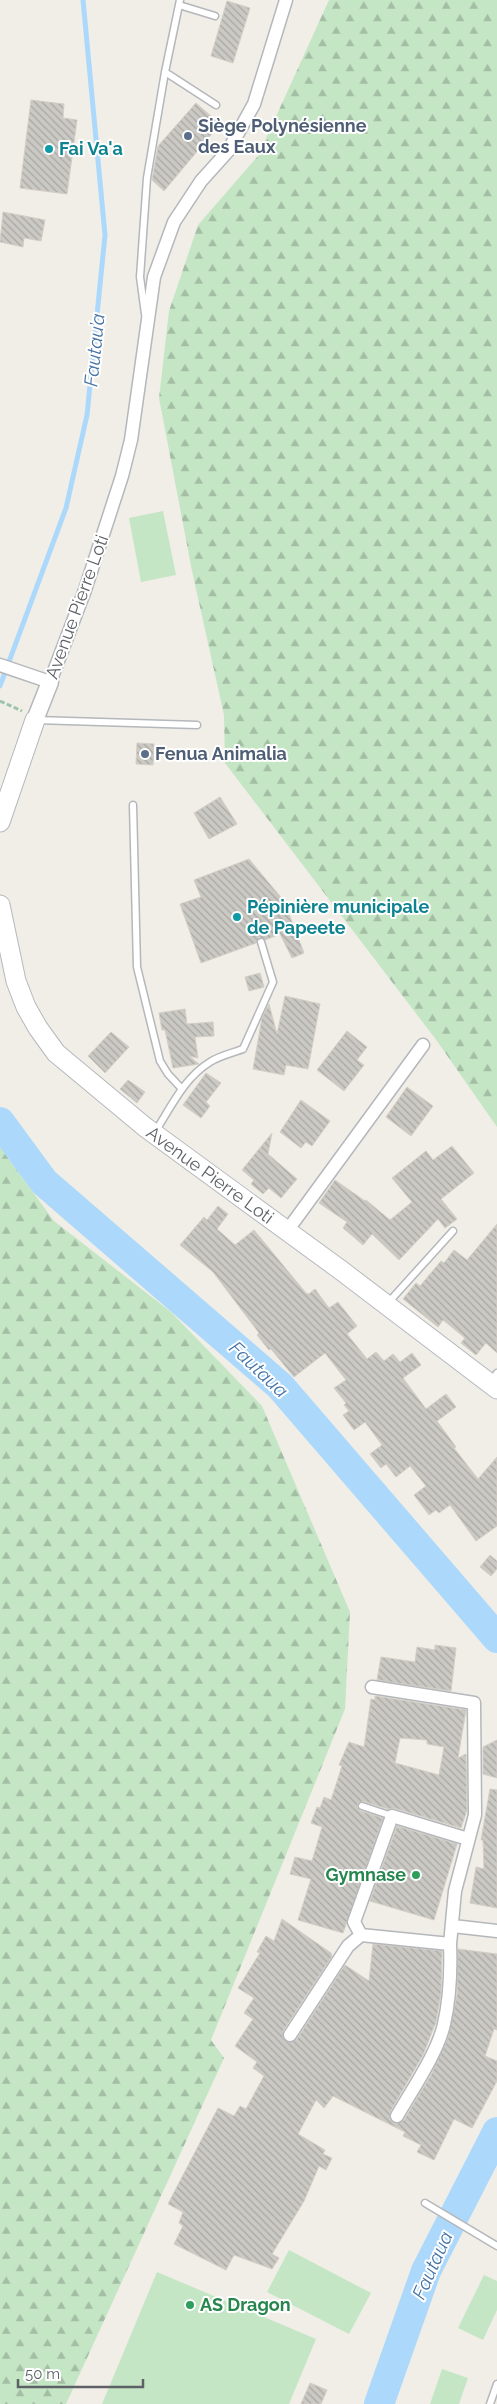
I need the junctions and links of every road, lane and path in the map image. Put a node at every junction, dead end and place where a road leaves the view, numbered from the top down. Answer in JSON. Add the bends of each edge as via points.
{"nodes":[{"id":1,"x":286,"y":0,"type":"edge"},
{"id":2,"x":180,"y":2,"type":"edge"},
{"id":3,"x":215,"y":16,"type":"dead end"},
{"id":4,"x":165,"y":72,"type":"junction"},
{"id":5,"x":216,"y":105,"type":"dead end"},
{"id":6,"x":146,"y":328,"type":"junction"},
{"id":7,"x":0,"y":665,"type":"edge"},
{"id":8,"x":50,"y":682,"type":"junction"},
{"id":9,"x":0,"y":701,"type":"edge"},
{"id":10,"x":17,"y":708,"type":"dead end"},
{"id":11,"x":35,"y":720,"type":"junction"},
{"id":12,"x":197,"y":725,"type":"dead end"},
{"id":13,"x":133,"y":805,"type":"dead end"},
{"id":14,"x":0,"y":822,"type":"edge"},
{"id":15,"x":0,"y":905,"type":"edge"},
{"id":16,"x":261,"y":942,"type":"dead end"},
{"id":17,"x":423,"y":1045,"type":"dead end"},
{"id":18,"x":182,"y":1089,"type":"junction"},
{"id":19,"x":154,"y":1134,"type":"junction"},
{"id":20,"x":287,"y":1231,"type":"junction"},
{"id":21,"x":453,"y":1231,"type":"dead end"},
{"id":22,"x":386,"y":1305,"type":"junction"},
{"id":23,"x":494,"y":1381,"type":"edge"},
{"id":24,"x":372,"y":1687,"type":"dead end"},
{"id":25,"x":362,"y":1806,"type":"dead end"},
{"id":26,"x":392,"y":1816,"type":"junction"},
{"id":27,"x":468,"y":1839,"type":"junction"},
{"id":28,"x":453,"y":1926,"type":"junction"},
{"id":29,"x":497,"y":1931,"type":"edge"},
{"id":30,"x":361,"y":1935,"type":"junction"},
{"id":31,"x":450,"y":1944,"type":"junction"},
{"id":32,"x":290,"y":2035,"type":"dead end"},
{"id":33,"x":397,"y":2116,"type":"dead end"},
{"id":34,"x":425,"y":2203,"type":"dead end"},
{"id":35,"x":497,"y":2246,"type":"edge"},
{"id":36,"x":497,"y":2384,"type":"edge"},
{"id":37,"x":490,"y":2404,"type":"edge"}],
"edges":[{"from":1,"to":6,"type":"street","name":"Avenue Pierre Loti","via":[[254,104],[228,151],[201,181],[174,222],[154,277]]},
{"from":2,"to":3,"type":"lane"},
{"from":2,"to":4,"type":"lane"},
{"from":4,"to":5,"type":"lane"},
{"from":4,"to":6,"type":"lane","via":[[147,178],[140,268]]},
{"from":6,"to":8,"type":"street","name":"Avenue Pierre Loti","via":[[122,476],[85,590]]},
{"from":7,"to":8,"type":"street"},
{"from":8,"to":11,"type":"street","name":"Avenue Pierre Loti"},
{"from":9,"to":10,"type":"path"},
{"from":11,"to":12,"type":"lane"},
{"from":11,"to":14,"type":"main road","name":"Avenue Pierre Loti"},
{"from":13,"to":18,"type":"lane","via":[[137,967],[160,1061]]},
{"from":15,"to":19,"type":"main road","name":"Avenue Pierre Loti","via":[[16,981],[38,1028],[56,1054]]},
{"from":16,"to":18,"type":"lane","via":[[273,982],[243,1049],[211,1061]]},
{"from":17,"to":20,"type":"street"},
{"from":18,"to":19,"type":"lane"},
{"from":19,"to":20,"type":"main road","name":"Avenue Pierre Loti"},
{"from":20,"to":22,"type":"main road","name":"Avenue Pierre Loti"},
{"from":21,"to":22,"type":"lane"},
{"from":22,"to":23,"type":"main road","name":"Avenue Pierre Loti"},
{"from":24,"to":27,"type":"street","via":[[474,1703],[475,1815]]},
{"from":25,"to":26,"type":"lane"},
{"from":26,"to":27,"type":"street"},
{"from":26,"to":30,"type":"street","via":[[354,1922]]},
{"from":27,"to":28,"type":"street","via":[[455,1891]]},
{"from":28,"to":29,"type":"street"},
{"from":28,"to":31,"type":"street"},
{"from":30,"to":31,"type":"street"},
{"from":30,"to":32,"type":"street","via":[[348,1946]]},
{"from":31,"to":33,"type":"street","via":[[451,1967],[444,2024],[429,2059]]},
{"from":34,"to":35,"type":"lane"},
{"from":36,"to":37,"type":"lane"}]}
